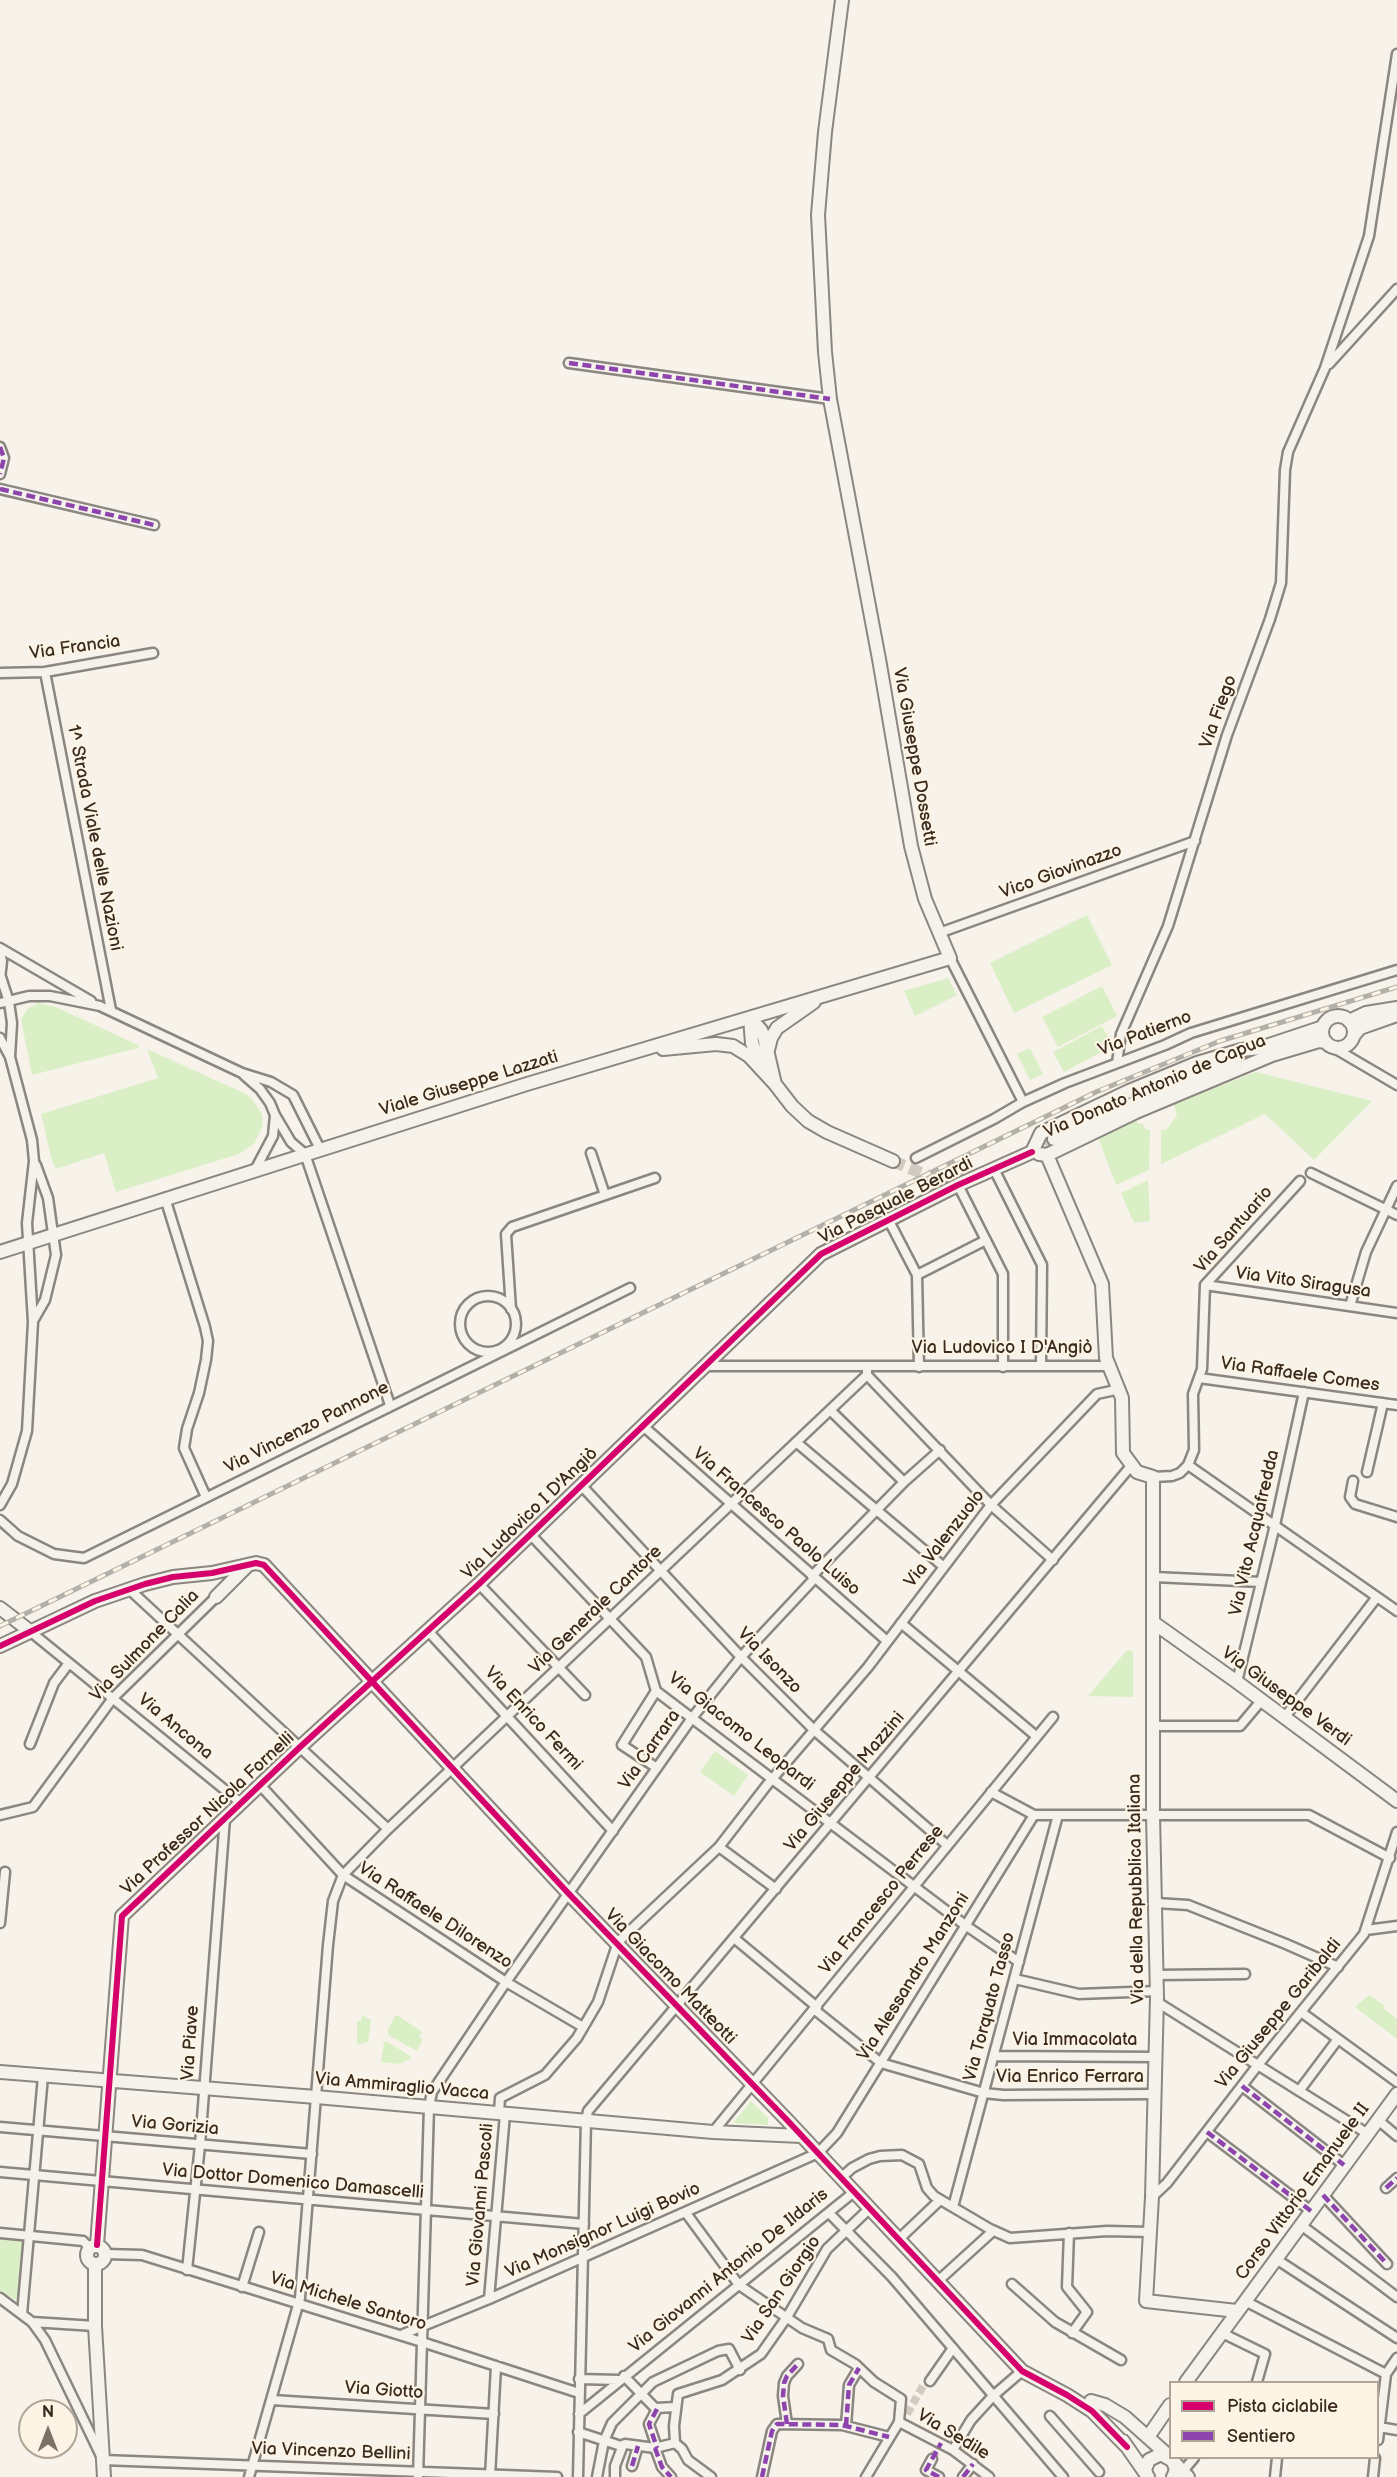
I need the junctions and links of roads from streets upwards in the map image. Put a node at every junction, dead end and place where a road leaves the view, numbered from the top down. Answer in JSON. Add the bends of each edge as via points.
{"nodes":[{"id":1,"x":842,"y":0,"type":"edge"},
{"id":2,"x":1397,"y":54,"type":"edge"},
{"id":3,"x":1397,"y":289,"type":"edge"},
{"id":4,"x":569,"y":363,"type":"dead end"},
{"id":5,"x":1325,"y":368,"type":"junction"},
{"id":6,"x":830,"y":399,"type":"junction"},
{"id":7,"x":0,"y":447,"type":"edge"},
{"id":8,"x":0,"y":474,"type":"edge"},
{"id":9,"x":0,"y":489,"type":"edge"},
{"id":10,"x":154,"y":525,"type":"dead end"},
{"id":11,"x":153,"y":653,"type":"dead end"},
{"id":12,"x":45,"y":672,"type":"junction"},
{"id":13,"x":0,"y":673,"type":"edge"},
{"id":14,"x":1195,"y":842,"type":"junction"},
{"id":15,"x":939,"y":933,"type":"junction"},
{"id":16,"x":0,"y":948,"type":"edge"},
{"id":17,"x":0,"y":953,"type":"edge"},
{"id":18,"x":950,"y":958,"type":"junction"},
{"id":19,"x":1397,"y":970,"type":"edge"},
{"id":20,"x":1,"y":978,"type":"edge"},
{"id":21,"x":825,"y":995,"type":"junction"},
{"id":22,"x":4,"y":1002,"type":"edge"},
{"id":23,"x":100,"y":1006,"type":"junction"},
{"id":24,"x":1397,"y":1008,"type":"edge"},
{"id":25,"x":111,"y":1010,"type":"junction"},
{"id":26,"x":1397,"y":1015,"type":"edge"},
{"id":27,"x":750,"y":1018,"type":"junction"},
{"id":28,"x":1349,"y":1021,"type":"junction"},
{"id":29,"x":1323,"y":1027,"type":"junction"},
{"id":30,"x":1354,"y":1035,"type":"junction"},
{"id":31,"x":0,"y":1038,"type":"edge"},
{"id":32,"x":1330,"y":1045,"type":"junction"},
{"id":33,"x":1260,"y":1047,"type":"junction"},
{"id":34,"x":635,"y":1052,"type":"junction"},
{"id":35,"x":767,"y":1054,"type":"junction"},
{"id":36,"x":1272,"y":1055,"type":"junction"},
{"id":37,"x":10,"y":1057,"type":"junction"},
{"id":38,"x":1117,"y":1063,"type":"junction"},
{"id":39,"x":1208,"y":1070,"type":"junction"},
{"id":40,"x":242,"y":1073,"type":"junction"},
{"id":41,"x":775,"y":1084,"type":"junction"},
{"id":42,"x":1397,"y":1085,"type":"edge"},
{"id":43,"x":1023,"y":1102,"type":"junction"},
{"id":44,"x":275,"y":1115,"type":"junction"},
{"id":45,"x":1054,"y":1139,"type":"tunnel mouth"},
{"id":46,"x":320,"y":1149,"type":"junction"},
{"id":47,"x":1032,"y":1152,"type":"junction"},
{"id":48,"x":591,"y":1153,"type":"dead end"},
{"id":49,"x":305,"y":1154,"type":"junction"},
{"id":50,"x":1047,"y":1155,"type":"junction"},
{"id":51,"x":916,"y":1158,"type":"dead end"},
{"id":52,"x":34,"y":1161,"type":"junction"},
{"id":53,"x":893,"y":1161,"type":"tunnel mouth"},
{"id":54,"x":993,"y":1169,"type":"junction"},
{"id":55,"x":255,"y":1170,"type":"junction"},
{"id":56,"x":1311,"y":1173,"type":"dead end"},
{"id":57,"x":656,"y":1178,"type":"dead end"},
{"id":58,"x":1300,"y":1181,"type":"dead end"},
{"id":59,"x":958,"y":1185,"type":"junction"},
{"id":60,"x":1397,"y":1186,"type":"edge"},
{"id":61,"x":605,"y":1195,"type":"junction"},
{"id":62,"x":165,"y":1198,"type":"junction"},
{"id":63,"x":1386,"y":1210,"type":"junction"},
{"id":64,"x":1397,"y":1215,"type":"edge"},
{"id":65,"x":888,"y":1219,"type":"junction"},
{"id":66,"x":54,"y":1234,"type":"junction"},
{"id":67,"x":986,"y":1240,"type":"junction"},
{"id":68,"x":27,"y":1243,"type":"junction"},
{"id":69,"x":0,"y":1252,"type":"edge"},
{"id":70,"x":917,"y":1275,"type":"junction"},
{"id":71,"x":1205,"y":1285,"type":"junction"},
{"id":72,"x":630,"y":1288,"type":"dead end"},
{"id":73,"x":1350,"y":1306,"type":"junction"},
{"id":74,"x":511,"y":1309,"type":"junction"},
{"id":75,"x":1397,"y":1313,"type":"edge"},
{"id":76,"x":33,"y":1322,"type":"junction"},
{"id":77,"x":501,"y":1350,"type":"junction"},
{"id":78,"x":705,"y":1366,"type":"junction"},
{"id":79,"x":919,"y":1366,"type":"junction"},
{"id":80,"x":1003,"y":1366,"type":"junction"},
{"id":81,"x":1041,"y":1366,"type":"junction"},
{"id":82,"x":1108,"y":1366,"type":"junction"},
{"id":83,"x":867,"y":1371,"type":"junction"},
{"id":84,"x":1199,"y":1377,"type":"junction"},
{"id":85,"x":1120,"y":1389,"type":"junction"},
{"id":86,"x":1304,"y":1392,"type":"junction"},
{"id":87,"x":1383,"y":1403,"type":"junction"},
{"id":88,"x":390,"y":1405,"type":"junction"},
{"id":89,"x":1397,"y":1405,"type":"edge"},
{"id":90,"x":830,"y":1410,"type":"junction"},
{"id":91,"x":643,"y":1426,"type":"junction"},
{"id":92,"x":796,"y":1443,"type":"junction"},
{"id":93,"x":940,"y":1450,"type":"junction"},
{"id":94,"x":1188,"y":1464,"type":"junction"},
{"id":95,"x":1131,"y":1466,"type":"junction"},
{"id":96,"x":1367,"y":1472,"type":"dead end"},
{"id":97,"x":1153,"y":1477,"type":"junction"},
{"id":98,"x":1353,"y":1481,"type":"dead end"},
{"id":99,"x":904,"y":1482,"type":"junction"},
{"id":100,"x":581,"y":1485,"type":"junction"},
{"id":101,"x":206,"y":1497,"type":"junction"},
{"id":102,"x":0,"y":1504,"type":"edge"},
{"id":103,"x":730,"y":1504,"type":"junction"},
{"id":104,"x":991,"y":1505,"type":"junction"},
{"id":105,"x":877,"y":1509,"type":"junction"},
{"id":106,"x":1397,"y":1517,"type":"edge"},
{"id":107,"x":0,"y":1521,"type":"edge"},
{"id":108,"x":1275,"y":1525,"type":"junction"},
{"id":109,"x":531,"y":1535,"type":"junction"},
{"id":110,"x":1053,"y":1560,"type":"junction"},
{"id":111,"x":249,"y":1564,"type":"junction"},
{"id":112,"x":944,"y":1567,"type":"junction"},
{"id":113,"x":661,"y":1570,"type":"junction"},
{"id":114,"x":212,"y":1574,"type":"junction"},
{"id":115,"x":813,"y":1577,"type":"junction"},
{"id":116,"x":1154,"y":1577,"type":"junction"},
{"id":117,"x":1261,"y":1582,"type":"junction"},
{"id":118,"x":479,"y":1584,"type":"junction"},
{"id":119,"x":129,"y":1589,"type":"junction"},
{"id":120,"x":216,"y":1597,"type":"junction"},
{"id":121,"x":1377,"y":1597,"type":"junction"},
{"id":122,"x":0,"y":1608,"type":"edge"},
{"id":123,"x":1397,"y":1611,"type":"edge"},
{"id":124,"x":610,"y":1619,"type":"junction"},
{"id":125,"x":901,"y":1623,"type":"junction"},
{"id":126,"x":1154,"y":1623,"type":"junction"},
{"id":127,"x":428,"y":1631,"type":"junction"},
{"id":128,"x":31,"y":1632,"type":"junction"},
{"id":129,"x":177,"y":1634,"type":"junction"},
{"id":130,"x":887,"y":1641,"type":"junction"},
{"id":131,"x":0,"y":1646,"type":"edge"},
{"id":132,"x":741,"y":1657,"type":"junction"},
{"id":133,"x":69,"y":1663,"type":"junction"},
{"id":134,"x":559,"y":1667,"type":"junction"},
{"id":135,"x":960,"y":1672,"type":"junction"},
{"id":136,"x":372,"y":1681,"type":"junction"},
{"id":137,"x":1236,"y":1682,"type":"junction"},
{"id":138,"x":656,"y":1691,"type":"junction"},
{"id":139,"x":585,"y":1695,"type":"dead end"},
{"id":140,"x":113,"y":1698,"type":"junction"},
{"id":141,"x":1261,"y":1701,"type":"junction"},
{"id":142,"x":508,"y":1716,"type":"junction"},
{"id":143,"x":1053,"y":1717,"type":"dead end"},
{"id":144,"x":692,"y":1718,"type":"junction"},
{"id":145,"x":1284,"y":1718,"type":"junction"},
{"id":146,"x":1154,"y":1726,"type":"junction"},
{"id":147,"x":814,"y":1730,"type":"junction"},
{"id":148,"x":1036,"y":1736,"type":"junction"},
{"id":149,"x":30,"y":1744,"type":"dead end"},
{"id":150,"x":300,"y":1747,"type":"junction"},
{"id":151,"x":452,"y":1767,"type":"junction"},
{"id":152,"x":657,"y":1768,"type":"junction"},
{"id":153,"x":772,"y":1778,"type":"junction"},
{"id":154,"x":869,"y":1779,"type":"junction"},
{"id":155,"x":261,"y":1786,"type":"junction"},
{"id":156,"x":991,"y":1792,"type":"junction"},
{"id":157,"x":1397,"y":1801,"type":"edge"},
{"id":158,"x":241,"y":1803,"type":"junction"},
{"id":159,"x":0,"y":1815,"type":"edge"},
{"id":160,"x":1034,"y":1815,"type":"junction"},
{"id":161,"x":1058,"y":1815,"type":"junction"},
{"id":162,"x":1153,"y":1815,"type":"junction"},
{"id":163,"x":225,"y":1818,"type":"junction"},
{"id":164,"x":832,"y":1822,"type":"junction"},
{"id":165,"x":388,"y":1829,"type":"junction"},
{"id":166,"x":613,"y":1831,"type":"junction"},
{"id":167,"x":1397,"y":1832,"type":"edge"},
{"id":168,"x":947,"y":1845,"type":"junction"},
{"id":169,"x":719,"y":1847,"type":"junction"},
{"id":170,"x":1390,"y":1858,"type":"junction"},
{"id":171,"x":4,"y":1872,"type":"dead end"},
{"id":172,"x":343,"y":1875,"type":"junction"},
{"id":173,"x":915,"y":1885,"type":"junction"},
{"id":174,"x":776,"y":1889,"type":"junction"},
{"id":175,"x":569,"y":1894,"type":"junction"},
{"id":176,"x":1156,"y":1903,"type":"junction"},
{"id":177,"x":0,"y":1923,"type":"edge"},
{"id":178,"x":965,"y":1925,"type":"junction"},
{"id":179,"x":1397,"y":1926,"type":"edge"},
{"id":180,"x":1366,"y":1930,"type":"junction"},
{"id":181,"x":734,"y":1938,"type":"junction"},
{"id":182,"x":618,"y":1942,"type":"junction"},
{"id":183,"x":1019,"y":1962,"type":"junction"},
{"id":184,"x":1338,"y":1967,"type":"junction"},
{"id":185,"x":1245,"y":1974,"type":"dead end"},
{"id":186,"x":1157,"y":1975,"type":"junction"},
{"id":187,"x":1015,"y":1979,"type":"junction"},
{"id":188,"x":506,"y":1982,"type":"junction"},
{"id":189,"x":1157,"y":1996,"type":"junction"},
{"id":190,"x":676,"y":2006,"type":"junction"},
{"id":191,"x":816,"y":2009,"type":"junction"},
{"id":192,"x":1301,"y":2012,"type":"junction"},
{"id":193,"x":583,"y":2027,"type":"junction"},
{"id":194,"x":1338,"y":2039,"type":"junction"},
{"id":195,"x":994,"y":2056,"type":"junction"},
{"id":196,"x":1156,"y":2057,"type":"junction"},
{"id":197,"x":881,"y":2062,"type":"junction"},
{"id":198,"x":1258,"y":2065,"type":"junction"},
{"id":199,"x":0,"y":2072,"type":"edge"},
{"id":200,"x":43,"y":2076,"type":"junction"},
{"id":201,"x":108,"y":2081,"type":"junction"},
{"id":202,"x":1397,"y":2082,"type":"edge"},
{"id":203,"x":753,"y":2085,"type":"junction"},
{"id":204,"x":1242,"y":2086,"type":"junction"},
{"id":205,"x":204,"y":2089,"type":"junction"},
{"id":206,"x":1299,"y":2091,"type":"junction"},
{"id":207,"x":984,"y":2093,"type":"junction"},
{"id":208,"x":1155,"y":2094,"type":"junction"},
{"id":209,"x":1397,"y":2094,"type":"edge"},
{"id":210,"x":316,"y":2097,"type":"junction"},
{"id":211,"x":429,"y":2107,"type":"junction"},
{"id":212,"x":502,"y":2113,"type":"junction"},
{"id":213,"x":586,"y":2120,"type":"junction"},
{"id":214,"x":1378,"y":2120,"type":"junction"},
{"id":215,"x":0,"y":2127,"type":"edge"},
{"id":216,"x":39,"y":2131,"type":"junction"},
{"id":217,"x":713,"y":2132,"type":"junction"},
{"id":218,"x":1207,"y":2132,"type":"junction"},
{"id":219,"x":1368,"y":2134,"type":"junction"},
{"id":220,"x":104,"y":2136,"type":"junction"},
{"id":221,"x":801,"y":2136,"type":"junction"},
{"id":222,"x":1397,"y":2136,"type":"edge"},
{"id":223,"x":200,"y":2145,"type":"junction"},
{"id":224,"x":818,"y":2153,"type":"junction"},
{"id":225,"x":312,"y":2154,"type":"junction"},
{"id":226,"x":1344,"y":2165,"type":"junction"},
{"id":227,"x":0,"y":2172,"type":"edge"},
{"id":228,"x":34,"y":2176,"type":"junction"},
{"id":229,"x":841,"y":2178,"type":"junction"},
{"id":230,"x":1397,"y":2178,"type":"edge"},
{"id":231,"x":101,"y":2182,"type":"junction"},
{"id":232,"x":1386,"y":2188,"type":"dead end"},
{"id":233,"x":196,"y":2190,"type":"junction"},
{"id":234,"x":854,"y":2192,"type":"junction"},
{"id":235,"x":1323,"y":2195,"type":"junction"},
{"id":236,"x":1152,"y":2197,"type":"junction"},
{"id":237,"x":308,"y":2200,"type":"junction"},
{"id":238,"x":940,"y":2200,"type":"junction"},
{"id":239,"x":953,"y":2207,"type":"junction"},
{"id":240,"x":870,"y":2208,"type":"junction"},
{"id":241,"x":425,"y":2210,"type":"junction"},
{"id":242,"x":1311,"y":2211,"type":"junction"},
{"id":243,"x":686,"y":2213,"type":"junction"},
{"id":244,"x":829,"y":2213,"type":"junction"},
{"id":245,"x":496,"y":2217,"type":"junction"},
{"id":246,"x":584,"y":2224,"type":"junction"},
{"id":247,"x":1301,"y":2225,"type":"junction"},
{"id":248,"x":845,"y":2230,"type":"junction"},
{"id":249,"x":993,"y":2231,"type":"junction"},
{"id":250,"x":259,"y":2232,"type":"dead end"},
{"id":251,"x":1150,"y":2232,"type":"junction"},
{"id":252,"x":0,"y":2233,"type":"edge"},
{"id":253,"x":1069,"y":2233,"type":"junction"},
{"id":254,"x":29,"y":2236,"type":"junction"},
{"id":255,"x":899,"y":2239,"type":"junction"},
{"id":256,"x":98,"y":2249,"type":"junction"},
{"id":257,"x":583,"y":2257,"type":"junction"},
{"id":258,"x":1276,"y":2259,"type":"junction"},
{"id":259,"x":1387,"y":2264,"type":"dead end"},
{"id":260,"x":187,"y":2270,"type":"junction"},
{"id":261,"x":938,"y":2281,"type":"junction"},
{"id":262,"x":1012,"y":2284,"type":"dead end"},
{"id":263,"x":739,"y":2285,"type":"junction"},
{"id":264,"x":242,"y":2287,"type":"junction"},
{"id":265,"x":1397,"y":2297,"type":"edge"},
{"id":266,"x":0,"y":2298,"type":"edge"},
{"id":267,"x":489,"y":2299,"type":"junction"},
{"id":268,"x":299,"y":2305,"type":"junction"},
{"id":269,"x":1241,"y":2306,"type":"junction"},
{"id":270,"x":22,"y":2314,"type":"junction"},
{"id":271,"x":786,"y":2317,"type":"junction"},
{"id":272,"x":32,"y":2322,"type":"junction"},
{"id":273,"x":95,"y":2326,"type":"junction"},
{"id":274,"x":422,"y":2326,"type":"junction"},
{"id":275,"x":1072,"y":2333,"type":"junction"},
{"id":276,"x":1222,"y":2333,"type":"junction"},
{"id":277,"x":400,"y":2335,"type":"junction"},
{"id":278,"x":1397,"y":2338,"type":"edge"},
{"id":279,"x":422,"y":2342,"type":"junction"},
{"id":280,"x":950,"y":2345,"type":"junction"},
{"id":281,"x":1397,"y":2358,"type":"edge"},
{"id":282,"x":1121,"y":2360,"type":"dead end"},
{"id":283,"x":798,"y":2364,"type":"dead end"},
{"id":284,"x":496,"y":2366,"type":"junction"},
{"id":285,"x":859,"y":2367,"type":"junction"},
{"id":286,"x":740,"y":2370,"type":"junction"},
{"id":287,"x":1022,"y":2371,"type":"junction"},
{"id":288,"x":1386,"y":2374,"type":"junction"},
{"id":289,"x":621,"y":2378,"type":"junction"},
{"id":290,"x":579,"y":2379,"type":"junction"},
{"id":291,"x":930,"y":2381,"type":"tunnel mouth"},
{"id":292,"x":1187,"y":2381,"type":"edge"},
{"id":293,"x":1257,"y":2381,"type":"edge"},
{"id":294,"x":640,"y":2392,"type":"junction"},
{"id":295,"x":579,"y":2393,"type":"junction"},
{"id":296,"x":1067,"y":2395,"type":"junction"},
{"id":297,"x":993,"y":2396,"type":"junction"},
{"id":298,"x":272,"y":2400,"type":"junction"},
{"id":299,"x":1106,"y":2405,"type":"junction"},
{"id":300,"x":1169,"y":2406,"type":"edge"},
{"id":301,"x":676,"y":2407,"type":"junction"},
{"id":302,"x":656,"y":2408,"type":"junction"},
{"id":303,"x":420,"y":2410,"type":"junction"},
{"id":304,"x":494,"y":2414,"type":"junction"},
{"id":305,"x":579,"y":2414,"type":"junction"},
{"id":306,"x":907,"y":2414,"type":"tunnel mouth"},
{"id":307,"x":1050,"y":2416,"type":"dead end"},
{"id":308,"x":901,"y":2423,"type":"junction"},
{"id":309,"x":786,"y":2424,"type":"junction"},
{"id":310,"x":846,"y":2426,"type":"junction"},
{"id":311,"x":1379,"y":2427,"type":"joint"},
{"id":312,"x":1397,"y":2430,"type":"edge"},
{"id":313,"x":578,"y":2433,"type":"junction"},
{"id":314,"x":889,"y":2437,"type":"junction"},
{"id":315,"x":1148,"y":2437,"type":"junction"},
{"id":316,"x":604,"y":2441,"type":"junction"},
{"id":317,"x":675,"y":2443,"type":"junction"},
{"id":318,"x":623,"y":2445,"type":"junction"},
{"id":319,"x":638,"y":2446,"type":"junction"},
{"id":320,"x":656,"y":2448,"type":"junction"},
{"id":321,"x":953,"y":2450,"type":"junction"},
{"id":322,"x":1131,"y":2452,"type":"junction"},
{"id":323,"x":1169,"y":2457,"type":"edge"},
{"id":324,"x":1169,"y":2458,"type":"edge"},
{"id":325,"x":932,"y":2459,"type":"tunnel mouth"},
{"id":326,"x":1171,"y":2459,"type":"edge"},
{"id":327,"x":1193,"y":2459,"type":"edge"},
{"id":328,"x":1274,"y":2459,"type":"edge"},
{"id":329,"x":1375,"y":2459,"type":"edge"},
{"id":330,"x":103,"y":2460,"type":"junction"},
{"id":331,"x":973,"y":2464,"type":"junction"},
{"id":332,"x":252,"y":2466,"type":"junction"},
{"id":333,"x":632,"y":2466,"type":"dead end"},
{"id":334,"x":1099,"y":2472,"type":"dead end"},
{"id":335,"x":418,"y":2475,"type":"edge"},
{"id":336,"x":490,"y":2475,"type":"edge"},
{"id":337,"x":1181,"y":2475,"type":"edge"},
{"id":338,"x":933,"y":2476,"type":"edge"},
{"id":339,"x":104,"y":2477,"type":"edge"},
{"id":340,"x":249,"y":2477,"type":"edge"},
{"id":341,"x":557,"y":2477,"type":"edge"},
{"id":342,"x":578,"y":2477,"type":"edge"},
{"id":343,"x":597,"y":2477,"type":"edge"},
{"id":344,"x":615,"y":2477,"type":"edge"},
{"id":345,"x":671,"y":2477,"type":"edge"},
{"id":346,"x":711,"y":2477,"type":"edge"},
{"id":347,"x":762,"y":2477,"type":"edge"},
{"id":348,"x":866,"y":2477,"type":"edge"},
{"id":349,"x":963,"y":2477,"type":"edge"},
{"id":350,"x":989,"y":2477,"type":"edge"},
{"id":351,"x":1063,"y":2477,"type":"edge"},
{"id":352,"x":1148,"y":2477,"type":"edge"},
{"id":353,"x":1276,"y":2477,"type":"edge"},
{"id":354,"x":1372,"y":2477,"type":"edge"}],
"edges":[{"from":1,"to":6,"type":"street","name":"Via Giuseppe Dossetti","via":[[818,215]]},
{"from":2,"to":5,"type":"street","via":[[1369,236]]},
{"from":3,"to":5,"type":"street"},
{"from":4,"to":6,"type":"street"},
{"from":5,"to":14,"type":"street","name":"Via Fiego","via":[[1287,461],[1281,583],[1227,735]]},
{"from":6,"to":15,"type":"street","name":"Via Giuseppe Dossetti","via":[[911,846],[918,879]]},
{"from":7,"to":8,"type":"street","via":[[4,458]]},
{"from":9,"to":10,"type":"street"},
{"from":11,"to":12,"type":"street","name":"Via Francia"},
{"from":12,"to":13,"type":"street","name":"Via Francia"},
{"from":12,"to":25,"type":"street","name":"1^ Strada Viale delle Nazioni"},
{"from":14,"to":15,"type":"street","name":"Vico Giovinazzo"},
{"from":14,"to":38,"type":"street","name":"Via Fiego","via":[[1168,926],[1121,1034]]},
{"from":15,"to":18,"type":"street","name":"Via Giuseppe Dossetti"},
{"from":16,"to":23,"type":"street"},
{"from":17,"to":20,"type":"street"},
{"from":18,"to":21,"type":"street","name":"Viale Giuseppe Lazzati"},
{"from":18,"to":43,"type":"street","name":"Via Giuseppe Dossetti"},
{"from":19,"to":38,"type":"street","name":"Via Patierno","via":[[1191,1033]]},
{"from":20,"to":22,"type":"street"},
{"from":21,"to":27,"type":"street","name":"Viale Giuseppe Lazzati"},
{"from":21,"to":35,"type":"street","via":[[777,1028]]},
{"from":22,"to":23,"type":"street","via":[[50,996]]},
{"from":22,"to":37,"type":"street","via":[[12,1023]]},
{"from":23,"to":25,"type":"street"},
{"from":24,"to":28,"type":"street","name":"Via Donato Antonio de Capua","via":[[1366,1013]]},
{"from":25,"to":40,"type":"street"},
{"from":26,"to":30,"type":"street","name":"Via Donato Antonio de Capua","via":[[1360,1028]]},
{"from":27,"to":34,"type":"street","name":"Viale Giuseppe Lazzati"},
{"from":27,"to":35,"type":"street","via":[[761,1030]]},
{"from":27,"to":41,"type":"street","via":[[757,1058]]},
{"from":28,"to":29,"type":"street","name":"Via Donato Antonio de Capua","via":[[1335,1017]]},
{"from":28,"to":30,"type":"street"},
{"from":29,"to":32,"type":"street"},
{"from":29,"to":33,"type":"street","name":"Via Donato Antonio de Capua"},
{"from":30,"to":32,"type":"street","name":"Via Donato Antonio de Capua","via":[[1349,1044]]},
{"from":31,"to":37,"type":"street"},
{"from":32,"to":36,"type":"street","name":"Via Donato Antonio de Capua","via":[[1319,1041]]},
{"from":32,"to":42,"type":"street"},
{"from":33,"to":39,"type":"street"},
{"from":33,"to":47,"type":"street","name":"Via Donato Antonio de Capua","via":[[1197,1063],[1129,1091],[1041,1133]]},
{"from":34,"to":41,"type":"street","via":[[716,1044],[733,1046],[749,1056]]},
{"from":34,"to":46,"type":"street","name":"Viale Giuseppe Lazzati"},
{"from":35,"to":41,"type":"street"},
{"from":36,"to":39,"type":"street"},
{"from":36,"to":50,"type":"street","name":"Via Donato Antonio de Capua","via":[[1136,1112]]},
{"from":37,"to":52,"type":"street"},
{"from":38,"to":43,"type":"street","name":"Via Patierno"},
{"from":39,"to":45,"type":"street"},
{"from":40,"to":44,"type":"street","via":[[260,1089]]},
{"from":40,"to":46,"type":"street","via":[[271,1082],[293,1095]]},
{"from":41,"to":53,"type":"street","via":[[808,1121]]},
{"from":43,"to":51,"type":"street","name":"Via Patierno"},
{"from":44,"to":49,"type":"street","via":[[291,1142]]},
{"from":44,"to":55,"type":"street","via":[[273,1136]]},
{"from":46,"to":49,"type":"street","name":"Viale Giuseppe Lazzati"},
{"from":47,"to":50,"type":"street","name":"Via Donato Antonio de Capua"},
{"from":47,"to":54,"type":"street","name":"Via Pasquale Berardi"},
{"from":48,"to":61,"type":"street"},
{"from":49,"to":55,"type":"street","name":"Viale Giuseppe Lazzati"},
{"from":49,"to":88,"type":"street"},
{"from":50,"to":82,"type":"street","via":[[1102,1284]]},
{"from":52,"to":66,"type":"street","via":[[48,1198]]},
{"from":52,"to":68,"type":"street"},
{"from":54,"to":59,"type":"street","name":"Via Pasquale Berardi"},
{"from":54,"to":81,"type":"street","via":[[1042,1265]]},
{"from":55,"to":62,"type":"street","name":"Viale Giuseppe Lazzati"},
{"from":56,"to":63,"type":"street"},
{"from":57,"to":61,"type":"street"},
{"from":58,"to":71,"type":"street","name":"Via Santuario"},
{"from":59,"to":65,"type":"street","name":"Via Pasquale Berardi"},
{"from":59,"to":67,"type":"street"},
{"from":60,"to":63,"type":"street"},
{"from":61,"to":74,"type":"street","via":[[512,1227],[506,1234]]},
{"from":62,"to":66,"type":"street","name":"Viale Giuseppe Lazzati"},
{"from":62,"to":101,"type":"street","via":[[208,1341],[184,1448]]},
{"from":63,"to":64,"type":"street"},
{"from":63,"to":73,"type":"street","via":[[1365,1252]]},
{"from":65,"to":70,"type":"street"},
{"from":65,"to":78,"type":"street","name":"Via Pasquale Berardi","via":[[821,1254]]},
{"from":66,"to":68,"type":"street","name":"Viale Giuseppe Lazzati"},
{"from":66,"to":76,"type":"street","via":[[56,1255],[51,1278]]},
{"from":67,"to":70,"type":"street"},
{"from":67,"to":80,"type":"street","via":[[1003,1274]]},
{"from":68,"to":69,"type":"street","name":"Viale Giuseppe Lazzati"},
{"from":68,"to":76,"type":"street"},
{"from":70,"to":79,"type":"street"},
{"from":71,"to":73,"type":"street","name":"Via Vito Siragusa"},
{"from":71,"to":84,"type":"street","name":"Via Santuario"},
{"from":72,"to":77,"type":"street","name":"Via Vincenzo Pannone"},
{"from":73,"to":75,"type":"street","name":"Via Vito Siragusa"},
{"from":74,"to":77,"type":"street","via":[[515,1317],[514,1335]]},
{"from":74,"to":77,"type":"street","via":[[497,1298],[480,1298],[465,1307],[461,1315],[459,1324],[466,1342],[482,1352]]},
{"from":76,"to":102,"type":"street","via":[[27,1431],[12,1484]]},
{"from":77,"to":88,"type":"street","name":"Via Vincenzo Pannone"},
{"from":78,"to":83,"type":"street","name":"Via Ludovico I D'Angiò"},
{"from":78,"to":91,"type":"street","name":"Via Ludovico I D'Angiò"},
{"from":79,"to":80,"type":"street","name":"Via Ludovico I D'Angiò"},
{"from":79,"to":83,"type":"street","name":"Via Ludovico I D'Angiò"},
{"from":80,"to":81,"type":"street","name":"Via Ludovico I D'Angiò"},
{"from":81,"to":82,"type":"street","name":"Via Ludovico I D'Angiò"},
{"from":82,"to":85,"type":"street"},
{"from":83,"to":90,"type":"street","name":"Via Generale Cantore"},
{"from":83,"to":93,"type":"street"},
{"from":84,"to":86,"type":"street","name":"Via Raffaele Comes"},
{"from":84,"to":94,"type":"street","name":"Via Santuario","via":[[1193,1394],[1194,1450]]},
{"from":85,"to":95,"type":"street","via":[[1122,1449]]},
{"from":85,"to":104,"type":"street","name":"Via Valenzuolo","via":[[1097,1394]]},
{"from":86,"to":87,"type":"street","name":"Via Raffaele Comes"},
{"from":86,"to":108,"type":"street","name":"Via Vito Acquafredda"},
{"from":87,"to":89,"type":"street","name":"Via Raffaele Comes"},
{"from":87,"to":96,"type":"street"},
{"from":88,"to":101,"type":"street","name":"Via Vincenzo Pannone"},
{"from":90,"to":92,"type":"street","name":"Via Generale Cantore"},
{"from":90,"to":99,"type":"street"},
{"from":91,"to":100,"type":"street","name":"Via Ludovico I D'Angiò"},
{"from":91,"to":103,"type":"street","name":"Via Francesco Paolo Luiso"},
{"from":92,"to":103,"type":"street","name":"Via Generale Cantore"},
{"from":92,"to":105,"type":"street"},
{"from":93,"to":99,"type":"street","name":"Via Carrara"},
{"from":93,"to":104,"type":"street"},
{"from":94,"to":97,"type":"street","via":[[1172,1476]]},
{"from":94,"to":108,"type":"street"},
{"from":95,"to":97,"type":"street"},
{"from":95,"to":110,"type":"street","name":"Via Giuseppe Mazzini"},
{"from":97,"to":116,"type":"street","name":"Via della Repubblica Italiana"},
{"from":98,"to":106,"type":"street","via":[[1350,1497],[1355,1504]]},
{"from":99,"to":105,"type":"street","name":"Via Carrara"},
{"from":100,"to":109,"type":"street","name":"Via Ludovico I D'Angiò"},
{"from":100,"to":113,"type":"street","name":"Via Isonzo"},
{"from":101,"to":107,"type":"street","name":"Via Vincenzo Pannone","via":[[84,1557],[54,1554],[18,1536]]},
{"from":103,"to":113,"type":"street","name":"Via Generale Cantore"},
{"from":103,"to":115,"type":"street","name":"Via Francesco Paolo Luiso"},
{"from":104,"to":110,"type":"street"},
{"from":104,"to":112,"type":"street","name":"Via Valenzuolo"},
{"from":105,"to":112,"type":"street"},
{"from":105,"to":115,"type":"street","name":"Via Carrara"},
{"from":108,"to":117,"type":"street","name":"Via Vito Acquafredda"},
{"from":108,"to":121,"type":"street"},
{"from":109,"to":118,"type":"street","name":"Via Ludovico I D'Angiò"},
{"from":109,"to":124,"type":"street","name":"Via Giacomo Leopardi"},
{"from":110,"to":135,"type":"street","name":"Via Giuseppe Mazzini"},
{"from":111,"to":114,"type":"street"},
{"from":111,"to":120,"type":"street"},
{"from":111,"to":136,"type":"street","name":"Via Giacomo Matteotti","via":[[264,1565]]},
{"from":112,"to":125,"type":"street","name":"Via Valenzuolo"},
{"from":113,"to":124,"type":"street","name":"Via Generale Cantore"},
{"from":113,"to":132,"type":"street","name":"Via Isonzo"},
{"from":114,"to":119,"type":"street","via":[[166,1579]]},
{"from":114,"to":120,"type":"street"},
{"from":115,"to":130,"type":"street","name":"Via Francesco Paolo Luiso"},
{"from":115,"to":132,"type":"street","name":"Via Carrara"},
{"from":116,"to":117,"type":"street"},
{"from":116,"to":126,"type":"street","name":"Via della Repubblica Italiana"},
{"from":117,"to":137,"type":"street","name":"Via Vito Acquafredda"},
{"from":118,"to":127,"type":"street","name":"Via Ludovico I D'Angiò"},
{"from":118,"to":134,"type":"street"},
{"from":119,"to":128,"type":"street"},
{"from":119,"to":129,"type":"street"},
{"from":120,"to":129,"type":"street","name":"Via Sulmone Calia"},
{"from":121,"to":123,"type":"street"},
{"from":121,"to":145,"type":"street"},
{"from":122,"to":128,"type":"street"},
{"from":124,"to":134,"type":"street","name":"Via Generale Cantore"},
{"from":124,"to":138,"type":"street","name":"Via Giacomo Leopardi","via":[[646,1657]]},
{"from":125,"to":130,"type":"street","name":"Via Valenzuolo"},
{"from":125,"to":135,"type":"street"},
{"from":126,"to":137,"type":"street","name":"Via Giuseppe Verdi"},
{"from":126,"to":146,"type":"street","name":"Via della Repubblica Italiana"},
{"from":127,"to":136,"type":"street","name":"Via Ludovico I D'Angiò"},
{"from":127,"to":142,"type":"street","name":"Via Enrico Fermi"},
{"from":128,"to":131,"type":"street"},
{"from":128,"to":133,"type":"street","name":"Via Ancona"},
{"from":129,"to":140,"type":"street","name":"Via Sulmone Calia"},
{"from":129,"to":150,"type":"street"},
{"from":130,"to":147,"type":"street","name":"Via Valenzuolo"},
{"from":132,"to":144,"type":"street","name":"Via Carrara"},
{"from":132,"to":147,"type":"street","name":"Via Isonzo"},
{"from":133,"to":140,"type":"street","name":"Via Ancona"},
{"from":133,"to":149,"type":"street","via":[[54,1683]]},
{"from":134,"to":139,"type":"street"},
{"from":134,"to":142,"type":"street","name":"Via Generale Cantore"},
{"from":135,"to":148,"type":"street"},
{"from":135,"to":154,"type":"street","name":"Via Giuseppe Mazzini"},
{"from":136,"to":150,"type":"street","name":"Via Professor Nicola Fornelli"},
{"from":136,"to":151,"type":"street","name":"Via Giacomo Matteotti"},
{"from":137,"to":141,"type":"street","name":"Via Giuseppe Verdi"},
{"from":138,"to":144,"type":"street","name":"Via Giacomo Leopardi"},
{"from":138,"to":152,"type":"street","via":[[621,1745]]},
{"from":140,"to":158,"type":"street","name":"Via Ancona"},
{"from":140,"to":159,"type":"street","name":"Via Sulmone Calia","via":[[33,1807]]},
{"from":141,"to":145,"type":"street","name":"Via Giuseppe Verdi"},
{"from":141,"to":146,"type":"street","via":[[1240,1726]]},
{"from":142,"to":151,"type":"street","name":"Via Generale Cantore"},
{"from":142,"to":166,"type":"street","name":"Via Enrico Fermi"},
{"from":143,"to":148,"type":"street","name":"Via Francesco Perrese"},
{"from":144,"to":152,"type":"street","name":"Via Carrara"},
{"from":144,"to":153,"type":"street","name":"Via Giacomo Leopardi"},
{"from":145,"to":157,"type":"street","name":"Via Giuseppe Verdi"},
{"from":146,"to":162,"type":"street","name":"Via della Repubblica Italiana"},
{"from":147,"to":153,"type":"street","name":"Via Valenzuolo"},
{"from":147,"to":154,"type":"street","name":"Via Isonzo"},
{"from":148,"to":156,"type":"street","name":"Via Francesco Perrese"},
{"from":150,"to":155,"type":"street","name":"Via Professor Nicola Fornelli"},
{"from":150,"to":165,"type":"street"},
{"from":151,"to":165,"type":"street","name":"Via Generale Cantore"},
{"from":151,"to":175,"type":"street","name":"Via Giacomo Matteotti"},
{"from":152,"to":166,"type":"street","name":"Via Carrara"},
{"from":153,"to":164,"type":"street","name":"Via Giacomo Leopardi"},
{"from":153,"to":169,"type":"street","name":"Via Valenzuolo"},
{"from":154,"to":164,"type":"street","name":"Via Giuseppe Mazzini"},
{"from":154,"to":168,"type":"street","name":"Via Isonzo"},
{"from":155,"to":158,"type":"street","name":"Via Professor Nicola Fornelli"},
{"from":155,"to":172,"type":"street","name":"Via Raffaele Dilorenzo"},
{"from":156,"to":160,"type":"street"},
{"from":156,"to":168,"type":"street","name":"Via Francesco Perrese"},
{"from":158,"to":163,"type":"street","name":"Via Professor Nicola Fornelli"},
{"from":160,"to":161,"type":"street"},
{"from":160,"to":178,"type":"street","name":"Via Alessandro Manzoni"},
{"from":161,"to":162,"type":"street"},
{"from":161,"to":183,"type":"street","name":"Via Torquato Tasso"},
{"from":162,"to":170,"type":"street","via":[[1309,1815]]},
{"from":162,"to":176,"type":"street","name":"Via della Repubblica Italiana"},
{"from":163,"to":201,"type":"street","name":"Via Professor Nicola Fornelli","via":[[122,1916]]},
{"from":163,"to":205,"type":"street","name":"Via Piave"},
{"from":164,"to":173,"type":"street","name":"Via Giacomo Leopardi"},
{"from":164,"to":174,"type":"street","name":"Via Giuseppe Mazzini"},
{"from":165,"to":172,"type":"street","name":"Via Generale Cantore"},
{"from":166,"to":175,"type":"street","name":"Via Carrara"},
{"from":167,"to":170,"type":"street","name":"Via Giuseppe Garibaldi"},
{"from":168,"to":173,"type":"street","name":"Via Francesco Perrese"},
{"from":169,"to":174,"type":"street"},
{"from":169,"to":182,"type":"street","name":"Via Valenzuolo"},
{"from":170,"to":180,"type":"street","name":"Via Giuseppe Garibaldi"},
{"from":171,"to":177,"type":"street"},
{"from":172,"to":188,"type":"street","name":"Via Raffaele Dilorenzo"},
{"from":172,"to":210,"type":"street","via":[[333,1901]]},
{"from":173,"to":178,"type":"street","name":"Via Giacomo Leopardi"},
{"from":173,"to":191,"type":"street","name":"Via Francesco Perrese"},
{"from":174,"to":181,"type":"street","name":"Via Giuseppe Mazzini"},
{"from":175,"to":182,"type":"street","name":"Via Giacomo Matteotti"},
{"from":175,"to":188,"type":"street","name":"Via Carrara"},
{"from":176,"to":184,"type":"street","via":[[1188,1905]]},
{"from":176,"to":186,"type":"street","name":"Via della Repubblica Italiana"},
{"from":178,"to":183,"type":"street","name":"Via Giacomo Leopardi"},
{"from":178,"to":197,"type":"street","name":"Via Alessandro Manzoni"},
{"from":179,"to":180,"type":"street"},
{"from":180,"to":184,"type":"street","name":"Via Giuseppe Garibaldi"},
{"from":181,"to":190,"type":"street","name":"Via Giuseppe Mazzini"},
{"from":181,"to":191,"type":"street"},
{"from":182,"to":190,"type":"street","name":"Via Giacomo Matteotti"},
{"from":182,"to":193,"type":"street","via":[[598,2002]]},
{"from":183,"to":187,"type":"street","name":"Via Torquato Tasso"},
{"from":184,"to":192,"type":"street","name":"Via Giuseppe Garibaldi"},
{"from":185,"to":186,"type":"street"},
{"from":186,"to":189,"type":"street","name":"Via della Repubblica Italiana"},
{"from":187,"to":189,"type":"street","via":[[1079,1994]]},
{"from":187,"to":195,"type":"street","name":"Via Torquato Tasso"},
{"from":188,"to":193,"type":"street","name":"Via Raffaele Dilorenzo"},
{"from":188,"to":211,"type":"street","name":"Via Carrara","via":[[435,2088]]},
{"from":189,"to":196,"type":"street","name":"Via della Repubblica Italiana"},
{"from":189,"to":198,"type":"street"},
{"from":190,"to":203,"type":"street","name":"Via Giacomo Matteotti"},
{"from":190,"to":213,"type":"street","name":"Via Giuseppe Mazzini","via":[[588,2111]]},
{"from":191,"to":197,"type":"street"},
{"from":191,"to":203,"type":"street","name":"Via Francesco Perrese"},
{"from":192,"to":194,"type":"street"},
{"from":192,"to":198,"type":"street","name":"Via Giuseppe Garibaldi"},
{"from":193,"to":212,"type":"street","via":[[545,2075],[500,2098]]},
{"from":194,"to":202,"type":"street"},
{"from":194,"to":206,"type":"street"},
{"from":195,"to":196,"type":"street","name":"Via Immacolata"},
{"from":195,"to":207,"type":"street","name":"Via Torquato Tasso"},
{"from":196,"to":208,"type":"street","name":"Via della Repubblica Italiana"},
{"from":197,"to":207,"type":"street","name":"Via Enrico Ferrara"},
{"from":197,"to":224,"type":"street","name":"Via Alessandro Manzoni","via":[[837,2133]]},
{"from":198,"to":204,"type":"street","name":"Via Giuseppe Garibaldi"},
{"from":198,"to":206,"type":"street"},
{"from":199,"to":200,"type":"street","name":"Via Ammiraglio Vacca"},
{"from":200,"to":201,"type":"street","name":"Via Ammiraglio Vacca"},
{"from":200,"to":216,"type":"street"},
{"from":201,"to":205,"type":"street","name":"Via Ammiraglio Vacca"},
{"from":201,"to":220,"type":"street","name":"Via Professor Nicola Fornelli"},
{"from":203,"to":217,"type":"street","name":"Via Francesco Perrese"},
{"from":203,"to":221,"type":"street","name":"Via Giacomo Matteotti"},
{"from":204,"to":218,"type":"street","name":"Via Giuseppe Garibaldi"},
{"from":204,"to":226,"type":"street"},
{"from":205,"to":210,"type":"street","name":"Via Ammiraglio Vacca"},
{"from":205,"to":223,"type":"street","name":"Via Piave"},
{"from":206,"to":219,"type":"street"},
{"from":207,"to":208,"type":"street","name":"Via Enrico Ferrara"},
{"from":207,"to":239,"type":"street","name":"Via Torquato Tasso"},
{"from":208,"to":236,"type":"street","name":"Via della Repubblica Italiana"},
{"from":209,"to":214,"type":"street","name":"Corso Vittorio Emanuele II"},
{"from":210,"to":211,"type":"street","name":"Via Ammiraglio Vacca"},
{"from":210,"to":225,"type":"street"},
{"from":211,"to":212,"type":"street","name":"Via Ammiraglio Vacca"},
{"from":211,"to":241,"type":"street"},
{"from":212,"to":213,"type":"street","name":"Via Ammiraglio Vacca"},
{"from":212,"to":245,"type":"street","name":"Via Giovanni Pascoli"},
{"from":213,"to":217,"type":"street","name":"Via Ammiraglio Vacca"},
{"from":213,"to":246,"type":"street"},
{"from":214,"to":219,"type":"street","name":"Corso Vittorio Emanuele II"},
{"from":214,"to":222,"type":"street"},
{"from":215,"to":216,"type":"street","name":"Via Gorizia"},
{"from":216,"to":220,"type":"street","name":"Via Gorizia"},
{"from":216,"to":228,"type":"street"},
{"from":217,"to":221,"type":"street","name":"Via Ammiraglio Vacca"},
{"from":218,"to":236,"type":"street","name":"Via Giuseppe Garibaldi"},
{"from":218,"to":242,"type":"street"},
{"from":219,"to":226,"type":"street","name":"Corso Vittorio Emanuele II"},
{"from":220,"to":223,"type":"street","name":"Via Gorizia"},
{"from":220,"to":231,"type":"street","name":"Via Professor Nicola Fornelli"},
{"from":221,"to":224,"type":"street","name":"Via Giacomo Matteotti"},
{"from":223,"to":225,"type":"street","name":"Via Gorizia"},
{"from":223,"to":233,"type":"street","name":"Via Piave"},
{"from":224,"to":229,"type":"street","name":"Via Giacomo Matteotti"},
{"from":224,"to":243,"type":"street","name":"Via Monsignor Luigi Bovio"},
{"from":225,"to":237,"type":"street"},
{"from":226,"to":235,"type":"street","name":"Corso Vittorio Emanuele II"},
{"from":227,"to":228,"type":"street","name":"Via Dottor Domenico Damascelli"},
{"from":228,"to":231,"type":"street","name":"Via Dottor Domenico Damascelli"},
{"from":228,"to":254,"type":"street"},
{"from":229,"to":234,"type":"street","name":"Via Giacomo Matteotti"},
{"from":229,"to":238,"type":"street","via":[[869,2159],[902,2155],[919,2164],[927,2188]]},
{"from":230,"to":232,"type":"street"},
{"from":231,"to":233,"type":"street","name":"Via Dottor Domenico Damascelli"},
{"from":231,"to":256,"type":"street","name":"Via Professor Nicola Fornelli"},
{"from":233,"to":237,"type":"street","name":"Via Dottor Domenico Damascelli"},
{"from":233,"to":260,"type":"street","name":"Via Piave"},
{"from":234,"to":240,"type":"street","name":"Via Giacomo Matteotti"},
{"from":234,"to":244,"type":"street","name":"Via Giovanni Antonio De Ildaris"},
{"from":235,"to":242,"type":"street","name":"Corso Vittorio Emanuele II"},
{"from":235,"to":259,"type":"street"},
{"from":236,"to":251,"type":"street","name":"Via della Repubblica Italiana"},
{"from":237,"to":241,"type":"street","name":"Via Dottor Domenico Damascelli"},
{"from":237,"to":268,"type":"street"},
{"from":238,"to":239,"type":"street"},
{"from":238,"to":255,"type":"street"},
{"from":239,"to":249,"type":"street"},
{"from":240,"to":248,"type":"street","name":"Via San Giorgio"},
{"from":240,"to":255,"type":"street","name":"Via Giacomo Matteotti"},
{"from":241,"to":245,"type":"street","name":"Via Dottor Domenico Damascelli"},
{"from":241,"to":274,"type":"street"},
{"from":242,"to":247,"type":"street","name":"Corso Vittorio Emanuele II"},
{"from":243,"to":257,"type":"street","name":"Via Monsignor Luigi Bovio"},
{"from":243,"to":263,"type":"street"},
{"from":244,"to":248,"type":"street"},
{"from":244,"to":263,"type":"street","name":"Via Giovanni Antonio De Ildaris"},
{"from":245,"to":246,"type":"street","name":"Via Dottor Domenico Damascelli"},
{"from":245,"to":267,"type":"street","name":"Via Giovanni Pascoli"},
{"from":246,"to":257,"type":"street"},
{"from":247,"to":258,"type":"street","name":"Corso Vittorio Emanuele II"},
{"from":247,"to":265,"type":"street"},
{"from":248,"to":271,"type":"street","name":"Via San Giorgio","via":[[817,2264]]},
{"from":248,"to":280,"type":"street","via":[[892,2277]]},
{"from":249,"to":253,"type":"street","via":[[1016,2239]]},
{"from":249,"to":261,"type":"street"},
{"from":250,"to":264,"type":"street"},
{"from":251,"to":253,"type":"street"},
{"from":251,"to":269,"type":"street","name":"Via della Repubblica Italiana","via":[[1146,2301]]},
{"from":252,"to":254,"type":"street","name":"Via Michele Santoro"},
{"from":253,"to":275,"type":"street","via":[[1067,2287],[1087,2312]]},
{"from":254,"to":256,"type":"street","name":"Via Michele Santoro","via":[[83,2241]]},
{"from":254,"to":270,"type":"street"},
{"from":255,"to":261,"type":"street","name":"Via Giacomo Matteotti"},
{"from":256,"to":260,"type":"street","name":"Via Michele Santoro","via":[[142,2255]]},
{"from":256,"to":273,"type":"street","via":[[103,2261],[95,2264]]},
{"from":257,"to":267,"type":"street","name":"Via Monsignor Luigi Bovio"},
{"from":257,"to":290,"type":"street"},
{"from":258,"to":269,"type":"street","name":"Corso Vittorio Emanuele II"},
{"from":258,"to":278,"type":"street"},
{"from":260,"to":264,"type":"street","name":"Via Michele Santoro"},
{"from":261,"to":287,"type":"street","name":"Via Giacomo Matteotti"},
{"from":262,"to":275,"type":"street"},
{"from":263,"to":271,"type":"street"},
{"from":263,"to":289,"type":"street","name":"Via Giovanni Antonio De Ildaris"},
{"from":264,"to":268,"type":"street","name":"Via Michele Santoro"},
{"from":266,"to":270,"type":"street"},
{"from":267,"to":274,"type":"street","name":"Via Monsignor Luigi Bovio"},
{"from":268,"to":277,"type":"street","name":"Via Michele Santoro"},
{"from":268,"to":298,"type":"street"},
{"from":269,"to":276,"type":"street","name":"Corso Vittorio Emanuele II"},
{"from":269,"to":288,"type":"street"},
{"from":270,"to":272,"type":"street"},
{"from":271,"to":285,"type":"street","via":[[828,2339],[831,2350]]},
{"from":271,"to":286,"type":"street","name":"Via San Giorgio","via":[[761,2354]]},
{"from":272,"to":273,"type":"street"},
{"from":272,"to":330,"type":"street","via":[[45,2340]]},
{"from":273,"to":330,"type":"street"},
{"from":274,"to":277,"type":"street","name":"Via Monsignor Luigi Bovio"},
{"from":274,"to":279,"type":"street"},
{"from":275,"to":282,"type":"street"},
{"from":276,"to":292,"type":"street","name":"Corso Vittorio Emanuele II"},
{"from":276,"to":293,"type":"street","via":[[1265,2354]]},
{"from":277,"to":279,"type":"street","name":"Via Michele Santoro"},
{"from":279,"to":284,"type":"street","name":"Via Michele Santoro"},
{"from":279,"to":303,"type":"street"},
{"from":280,"to":291,"type":"street"},
{"from":280,"to":297,"type":"street"},
{"from":281,"to":288,"type":"street"},
{"from":283,"to":309,"type":"street","via":[[784,2383]]},
{"from":284,"to":295,"type":"street","name":"Via Michele Santoro"},
{"from":284,"to":304,"type":"street"},
{"from":285,"to":308,"type":"street","via":[[901,2399]]},
{"from":285,"to":310,"type":"street","via":[[849,2385]]},
{"from":286,"to":294,"type":"street","via":[[729,2349],[718,2351],[660,2378]]},
{"from":286,"to":301,"type":"street","name":"Via San Giorgio","via":[[678,2394]]},
{"from":287,"to":296,"type":"street","name":"Via Giacomo Matteotti"},
{"from":287,"to":297,"type":"street"},
{"from":288,"to":311,"type":"street"},
{"from":289,"to":290,"type":"street"},
{"from":289,"to":294,"type":"street"},
{"from":289,"to":305,"type":"street","name":"Via Giovanni Antonio De Ildaris"},
{"from":290,"to":295,"type":"street"},
{"from":294,"to":302,"type":"street"},
{"from":294,"to":316,"type":"street","via":[[615,2419]]},
{"from":295,"to":305,"type":"street"},
{"from":296,"to":299,"type":"street","name":"Via Giacomo Matteotti"},
{"from":296,"to":322,"type":"street","name":"Via Giacomo Matteotti","via":[[1092,2411]]},
{"from":297,"to":321,"type":"street","via":[[971,2420]]},
{"from":297,"to":351,"type":"street"},
{"from":298,"to":303,"type":"street","name":"Via Giotto"},
{"from":298,"to":332,"type":"street"},
{"from":299,"to":315,"type":"street","name":"Via Giacomo Matteotti"},
{"from":299,"to":322,"type":"street"},
{"from":300,"to":315,"type":"street"},
{"from":301,"to":302,"type":"street"},
{"from":301,"to":317,"type":"street"},
{"from":302,"to":320,"type":"street","via":[[649,2424]]},
{"from":303,"to":304,"type":"street","name":"Via Giotto"},
{"from":303,"to":335,"type":"street"},
{"from":304,"to":336,"type":"street"},
{"from":305,"to":313,"type":"street"},
{"from":306,"to":308,"type":"street"},
{"from":307,"to":334,"type":"street"},
{"from":308,"to":314,"type":"street"},
{"from":308,"to":321,"type":"street","name":"Via Sedile"},
{"from":309,"to":310,"type":"street"},
{"from":309,"to":347,"type":"street","via":[[775,2425]]},
{"from":310,"to":314,"type":"street"},
{"from":311,"to":312,"type":"street"},
{"from":313,"to":316,"type":"street"},
{"from":313,"to":342,"type":"street"},
{"from":314,"to":348,"type":"street"},
{"from":315,"to":323,"type":"street","name":"Via Giacomo Matteotti"},
{"from":316,"to":318,"type":"street"},
{"from":316,"to":343,"type":"street"},
{"from":317,"to":320,"type":"street"},
{"from":317,"to":346,"type":"street","via":[[688,2460]]},
{"from":318,"to":319,"type":"street"},
{"from":318,"to":344,"type":"street"},
{"from":319,"to":320,"type":"street"},
{"from":319,"to":333,"type":"street"},
{"from":320,"to":345,"type":"street","via":[[662,2468]]},
{"from":321,"to":331,"type":"street","name":"Via Sedile"},
{"from":322,"to":352,"type":"street"},
{"from":324,"to":352,"type":"street","via":[[1161,2454],[1152,2457],[1146,2464]]},
{"from":325,"to":338,"type":"street","via":[[926,2470]]},
{"from":326,"to":337,"type":"street","name":"Via Giacomo Matteotti"},
{"from":327,"to":337,"type":"street"},
{"from":328,"to":353,"type":"street"},
{"from":329,"to":354,"type":"street"},
{"from":330,"to":332,"type":"street","name":"Via Vincenzo Bellini"},
{"from":330,"to":339,"type":"street"},
{"from":331,"to":349,"type":"street"},
{"from":331,"to":350,"type":"street","name":"Via Sedile"},
{"from":332,"to":335,"type":"street","name":"Via Vincenzo Bellini"},
{"from":332,"to":340,"type":"street"},
{"from":335,"to":336,"type":"street","name":"Via Vincenzo Bellini"},
{"from":336,"to":341,"type":"street","name":"Via Vincenzo Bellini"}]}
